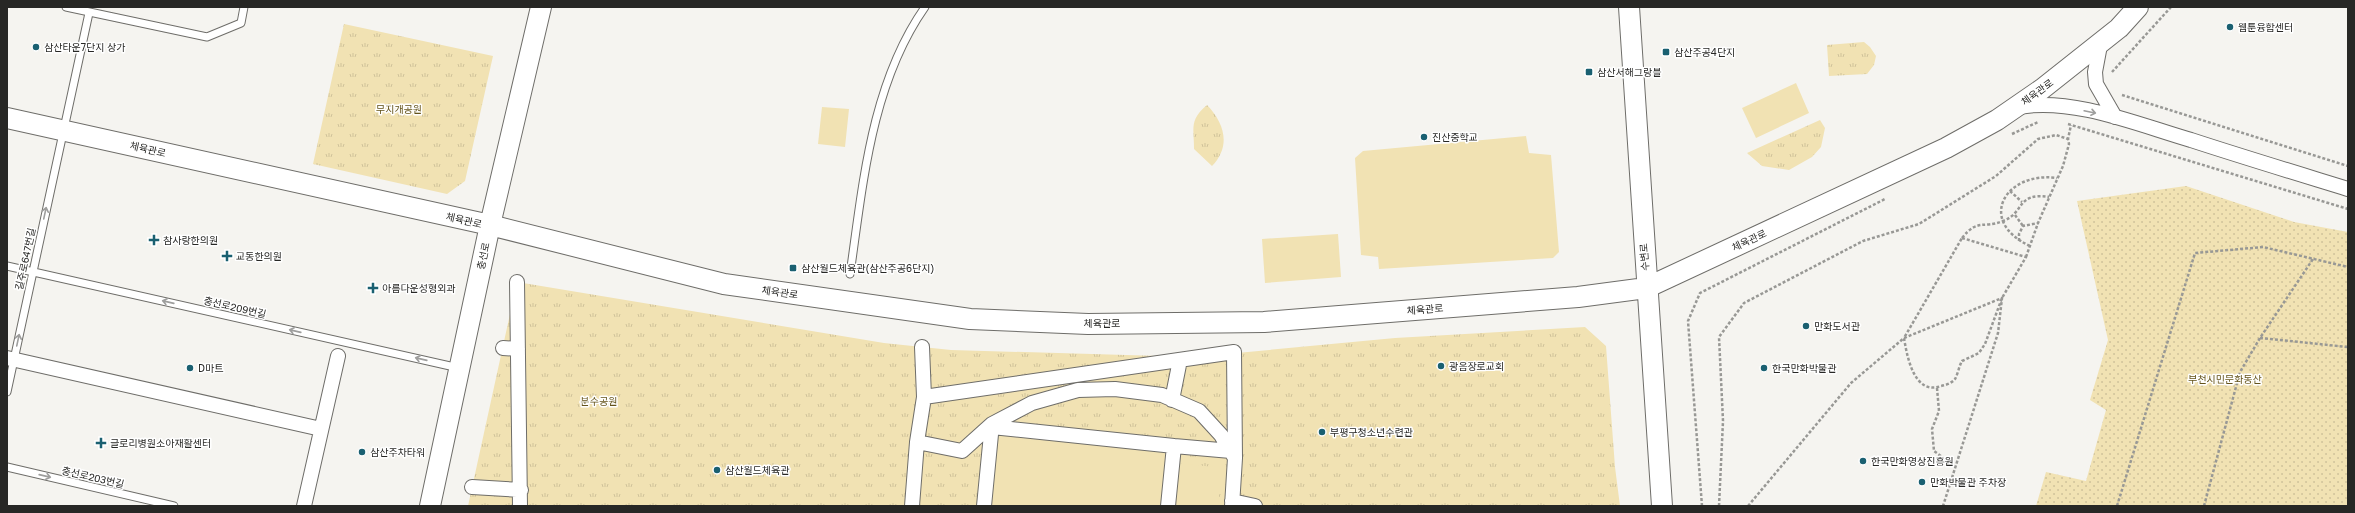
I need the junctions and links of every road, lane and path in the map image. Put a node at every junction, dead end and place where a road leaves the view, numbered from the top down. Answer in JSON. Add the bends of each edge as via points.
{"nodes":[{"id":1,"x":66,"y":7,"type":"edge"},
{"id":2,"x":244,"y":7,"type":"edge"},
{"id":3,"x":541,"y":7,"type":"edge"},
{"id":4,"x":925,"y":7,"type":"edge"},
{"id":5,"x":1629,"y":7,"type":"edge"},
{"id":6,"x":2138,"y":7,"type":"edge"},
{"id":7,"x":2171,"y":7,"type":"edge"},
{"id":8,"x":89,"y":13,"type":"junction"},
{"id":9,"x":2101,"y":40,"type":"junction"},
{"id":10,"x":2109,"y":74,"type":"dead end"},
{"id":11,"x":2119,"y":93,"type":"dead end"},
{"id":12,"x":2015,"y":108,"type":"junction"},
{"id":13,"x":2115,"y":117,"type":"junction"},
{"id":14,"x":7,"y":118,"type":"edge"},
{"id":15,"x":2041,"y":120,"type":"dead end"},
{"id":16,"x":2065,"y":124,"type":"dead end"},
{"id":17,"x":2071,"y":125,"type":"junction"},
{"id":18,"x":64,"y":130,"type":"junction"},
{"id":19,"x":2011,"y":135,"type":"dead end"},
{"id":20,"x":2068,"y":139,"type":"junction"},
{"id":21,"x":2348,"y":166,"type":"edge"},
{"id":22,"x":2057,"y":178,"type":"junction"},
{"id":23,"x":2348,"y":189,"type":"edge"},
{"id":24,"x":2010,"y":191,"type":"junction"},
{"id":25,"x":1890,"y":196,"type":"dead end"},
{"id":26,"x":2049,"y":197,"type":"junction"},
{"id":27,"x":2022,"y":202,"type":"junction"},
{"id":28,"x":2348,"y":209,"type":"edge"},
{"id":29,"x":2015,"y":215,"type":"junction"},
{"id":30,"x":2003,"y":222,"type":"junction"},
{"id":31,"x":2038,"y":223,"type":"junction"},
{"id":32,"x":490,"y":225,"type":"junction"},
{"id":33,"x":2023,"y":226,"type":"junction"},
{"id":34,"x":1962,"y":238,"type":"junction"},
{"id":35,"x":2020,"y":241,"type":"junction"},
{"id":36,"x":2030,"y":246,"type":"junction"},
{"id":37,"x":2026,"y":257,"type":"junction"},
{"id":38,"x":2313,"y":259,"type":"junction"},
{"id":39,"x":7,"y":266,"type":"edge"},
{"id":40,"x":2348,"y":268,"type":"edge"},
{"id":41,"x":32,"y":272,"type":"junction"},
{"id":42,"x":850,"y":274,"type":"dead end"},
{"id":43,"x":517,"y":282,"type":"dead end"},
{"id":44,"x":1646,"y":288,"type":"junction"},
{"id":45,"x":2002,"y":298,"type":"junction"},
{"id":46,"x":1904,"y":338,"type":"junction"},
{"id":47,"x":2260,"y":338,"type":"junction"},
{"id":48,"x":922,"y":347,"type":"dead end"},
{"id":49,"x":2348,"y":347,"type":"edge"},
{"id":50,"x":503,"y":348,"type":"dead end"},
{"id":51,"x":518,"y":349,"type":"junction"},
{"id":52,"x":338,"y":356,"type":"dead end"},
{"id":53,"x":10,"y":359,"type":"edge"},
{"id":54,"x":1180,"y":360,"type":"junction"},
{"id":55,"x":460,"y":368,"type":"junction"},
{"id":56,"x":1937,"y":388,"type":"junction"},
{"id":57,"x":7,"y":392,"type":"edge"},
{"id":58,"x":924,"y":397,"type":"junction"},
{"id":59,"x":1172,"y":400,"type":"junction"},
{"id":60,"x":992,"y":425,"type":"junction"},
{"id":61,"x":321,"y":429,"type":"junction"},
{"id":62,"x":917,"y":442,"type":"junction"},
{"id":63,"x":1174,"y":446,"type":"junction"},
{"id":64,"x":1233,"y":455,"type":"junction"},
{"id":65,"x":1946,"y":460,"type":"dead end"},
{"id":66,"x":7,"y":467,"type":"edge"},
{"id":67,"x":472,"y":487,"type":"dead end"},
{"id":68,"x":520,"y":490,"type":"junction"},
{"id":69,"x":1232,"y":504,"type":"edge"},
{"id":70,"x":174,"y":506,"type":"edge"},
{"id":71,"x":304,"y":506,"type":"edge"},
{"id":72,"x":430,"y":506,"type":"edge"},
{"id":73,"x":520,"y":506,"type":"edge"},
{"id":74,"x":912,"y":506,"type":"edge"},
{"id":75,"x":984,"y":506,"type":"edge"},
{"id":76,"x":1168,"y":506,"type":"edge"},
{"id":77,"x":1255,"y":506,"type":"edge"},
{"id":78,"x":1662,"y":506,"type":"edge"},
{"id":79,"x":1702,"y":506,"type":"edge"},
{"id":80,"x":1719,"y":506,"type":"edge"},
{"id":81,"x":1748,"y":506,"type":"edge"},
{"id":82,"x":1943,"y":506,"type":"edge"},
{"id":83,"x":2117,"y":506,"type":"edge"},
{"id":84,"x":2204,"y":506,"type":"edge"}],
"edges":[{"from":1,"to":8,"type":"lane"},
{"from":2,"to":8,"type":"lane","via":[[241,23],[207,37]]},
{"from":3,"to":32,"type":"street","name":"충선로"},
{"from":4,"to":42,"type":"lane","via":[[912,25],[892,66],[866,165]]},
{"from":5,"to":44,"type":"street","name":"수변로"},
{"from":6,"to":9,"type":"street","name":"체육관로","via":[[2119,28]]},
{"from":7,"to":10,"type":"path"},
{"from":8,"to":18,"type":"lane","name":"길주로647번길"},
{"from":9,"to":12,"type":"street","name":"체육관로"},
{"from":9,"to":13,"type":"street","via":[[2095,72],[2096,84]]},
{"from":11,"to":21,"type":"path","via":[[2123,97]]},
{"from":12,"to":13,"type":"street","one_way":true,"via":[[2035,104]]},
{"from":12,"to":44,"type":"street","name":"체육관로","via":[[1946,148]]},
{"from":13,"to":23,"type":"street"},
{"from":14,"to":18,"type":"street","name":"체육관로"},
{"from":15,"to":19,"type":"path"},
{"from":16,"to":17,"type":"path"},
{"from":17,"to":20,"type":"path"},
{"from":17,"to":28,"type":"path"},
{"from":18,"to":32,"type":"street","name":"체육관로"},
{"from":41,"to":18,"type":"lane","name":"길주로647번길","one_way":true},
{"from":20,"to":22,"type":"path","via":[[2069,144]]},
{"from":20,"to":80,"type":"path","via":[[2056,136],[2038,139],[1996,176],[1919,224],[1863,241],[1744,303],[1719,337],[1723,421]]},
{"from":22,"to":24,"type":"path","via":[[2024,181]]},
{"from":22,"to":26,"type":"path"},
{"from":24,"to":27,"type":"path"},
{"from":24,"to":30,"type":"path","via":[[2002,203]]},
{"from":25,"to":79,"type":"path","via":[[1700,293],[1688,321]]},
{"from":26,"to":27,"type":"path","via":[[2040,196]]},
{"from":26,"to":31,"type":"path"},
{"from":27,"to":29,"type":"path"},
{"from":29,"to":30,"type":"path"},
{"from":29,"to":33,"type":"path"},
{"from":30,"to":34,"type":"path","via":[[1970,228]]},
{"from":30,"to":35,"type":"path","via":[[2006,229]]},
{"from":31,"to":33,"type":"path"},
{"from":31,"to":36,"type":"path"},
{"from":32,"to":44,"type":"street","name":"체육관로","via":[[724,284],[970,319],[1088,324],[1264,322],[1578,297]]},
{"from":32,"to":55,"type":"street","name":"충선로"},
{"from":33,"to":35,"type":"path","via":[[2019,234]]},
{"from":34,"to":37,"type":"path"},
{"from":34,"to":46,"type":"path"},
{"from":35,"to":36,"type":"path"},
{"from":36,"to":37,"type":"path"},
{"from":37,"to":45,"type":"path"},
{"from":38,"to":40,"type":"path"},
{"from":38,"to":47,"type":"path"},
{"from":38,"to":83,"type":"path","via":[[2263,247],[2195,253]]},
{"from":39,"to":41,"type":"lane","name":"충선로209번길"},
{"from":53,"to":41,"type":"lane","name":"길주로647번길","one_way":true},
{"from":55,"to":41,"type":"lane","name":"충선로209번길","one_way":true},
{"from":43,"to":51,"type":"street"},
{"from":44,"to":78,"type":"street","name":"수변로"},
{"from":45,"to":46,"type":"path"},
{"from":45,"to":56,"type":"path","via":[[1979,353],[1962,361],[1955,379]]},
{"from":45,"to":82,"type":"path","via":[[1998,333]]},
{"from":46,"to":56,"type":"path","via":[[1910,366],[1916,377],[1929,387]]},
{"from":46,"to":81,"type":"path","via":[[1851,383]]},
{"from":47,"to":49,"type":"path"},
{"from":47,"to":84,"type":"path","via":[[2240,372]]},
{"from":48,"to":58,"type":"street"},
{"from":50,"to":51,"type":"street"},
{"from":51,"to":68,"type":"street"},
{"from":52,"to":61,"type":"street"},
{"from":53,"to":57,"type":"lane","name":"길주로647번길"},
{"from":53,"to":61,"type":"street"},
{"from":54,"to":58,"type":"street"},
{"from":54,"to":59,"type":"street"},
{"from":54,"to":64,"type":"street","via":[[1234,352]]},
{"from":55,"to":72,"type":"street","name":"충선로"},
{"from":56,"to":65,"type":"path","via":[[1939,411],[1932,429],[1934,451]]},
{"from":58,"to":62,"type":"street"},
{"from":59,"to":60,"type":"street","via":[[1162,395],[1115,389],[1078,390],[1032,404]]},
{"from":59,"to":64,"type":"street","via":[[1199,411],[1221,435]]},
{"from":60,"to":62,"type":"street","via":[[962,452]]},
{"from":60,"to":63,"type":"street"},
{"from":60,"to":75,"type":"street"},
{"from":61,"to":71,"type":"street"},
{"from":62,"to":74,"type":"street"},
{"from":63,"to":64,"type":"street"},
{"from":63,"to":76,"type":"street"},
{"from":64,"to":69,"type":"street"},
{"from":66,"to":70,"type":"lane","name":"충선로203번길","one_way":true},
{"from":67,"to":68,"type":"street"},
{"from":68,"to":73,"type":"street"},
{"from":69,"to":77,"type":"street"}]}
